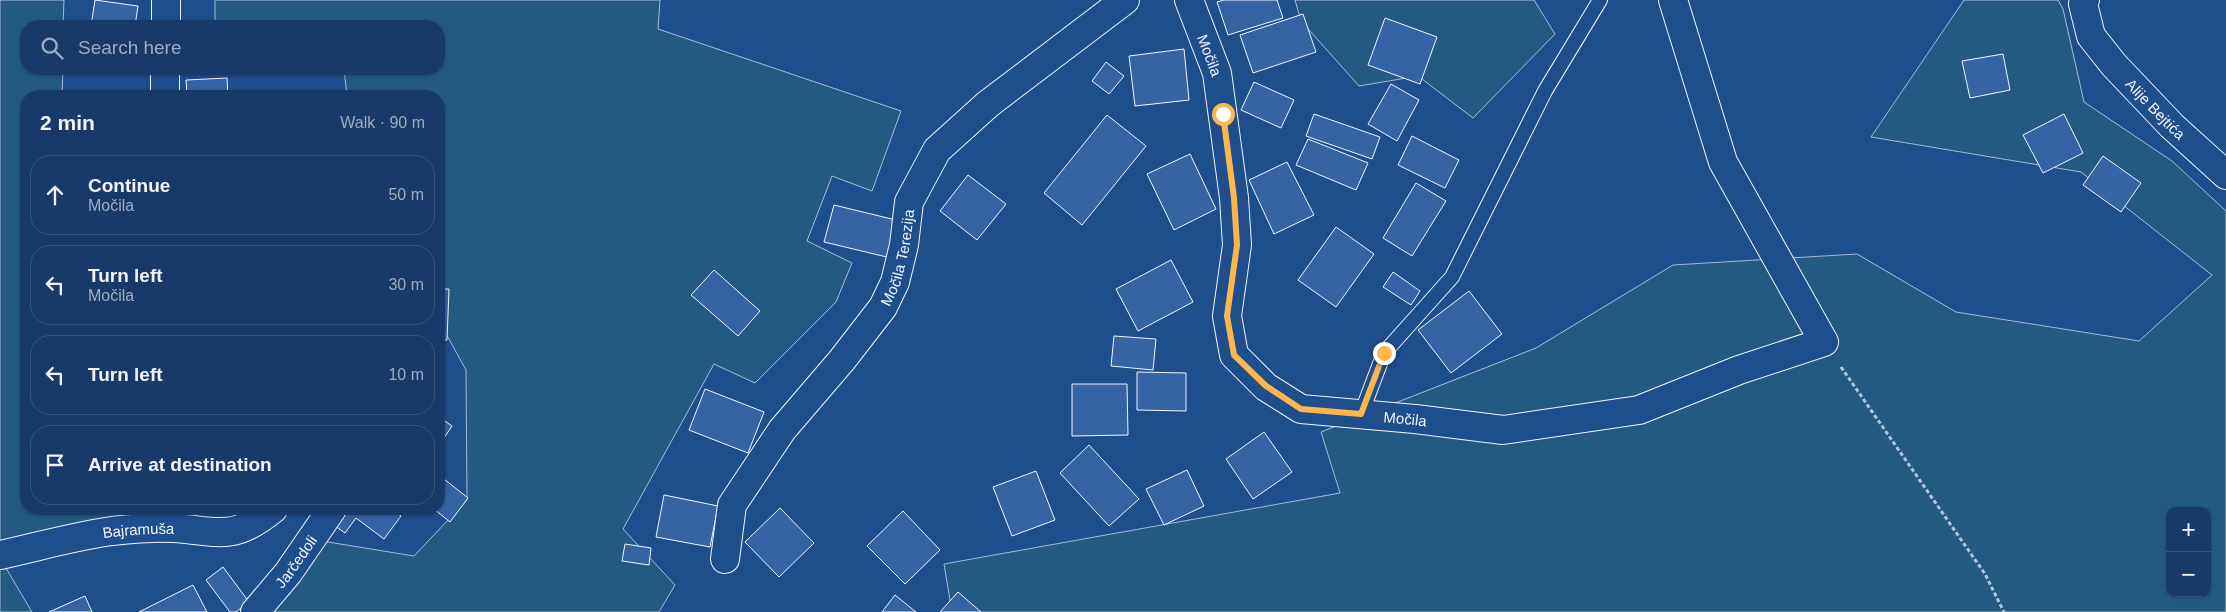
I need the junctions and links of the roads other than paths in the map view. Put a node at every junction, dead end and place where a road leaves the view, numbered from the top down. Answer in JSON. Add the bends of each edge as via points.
{"nodes":[{"id":1,"x":166,"y":0,"type":"edge"},
{"id":2,"x":1125,"y":0,"type":"edge"},
{"id":3,"x":1189,"y":0,"type":"edge"},
{"id":4,"x":1600,"y":0,"type":"edge"},
{"id":5,"x":1673,"y":0,"type":"edge"},
{"id":6,"x":2085,"y":0,"type":"edge"},
{"id":7,"x":166,"y":20,"type":"edge"},
{"id":8,"x":165,"y":75,"type":"edge"},
{"id":9,"x":165,"y":90,"type":"edge"},
{"id":10,"x":2226,"y":175,"type":"edge"},
{"id":11,"x":1361,"y":414,"type":"junction"},
{"id":12,"x":265,"y":515,"type":"edge"},
{"id":13,"x":328,"y":515,"type":"edge"},
{"id":14,"x":0,"y":555,"type":"edge"},
{"id":15,"x":725,"y":559,"type":"dead end"},
{"id":16,"x":255,"y":612,"type":"edge"}],
"edges":[{"from":1,"to":7,"type":"street"},
{"from":2,"to":15,"type":"street","name":"Močila Terezija","via":[[988,104],[937,150],[909,202],[902,254],[895,282],[883,307],[782,430],[732,505]]},
{"from":3,"to":11,"type":"street","name":"Močila","via":[[1218,73],[1234,198],[1237,245],[1227,316],[1234,355],[1266,386],[1301,409]]},
{"from":4,"to":11,"type":"lane","via":[[1545,91],[1452,277],[1384,353]]},
{"from":5,"to":11,"type":"street","name":"Močila","via":[[1723,162],[1824,342],[1739,370],[1639,410],[1504,430]]},
{"from":6,"to":10,"type":"street","name":"Alije Bejtića","via":[[2083,4],[2091,36],[2114,65],[2172,126]]},
{"from":8,"to":9,"type":"street"},
{"from":12,"to":14,"type":"street","name":"Bajramuša","via":[[236,531],[212,533],[172,528],[112,531]]},
{"from":13,"to":16,"type":"street","name":"Jarčedoli","via":[[288,573]]}]}
